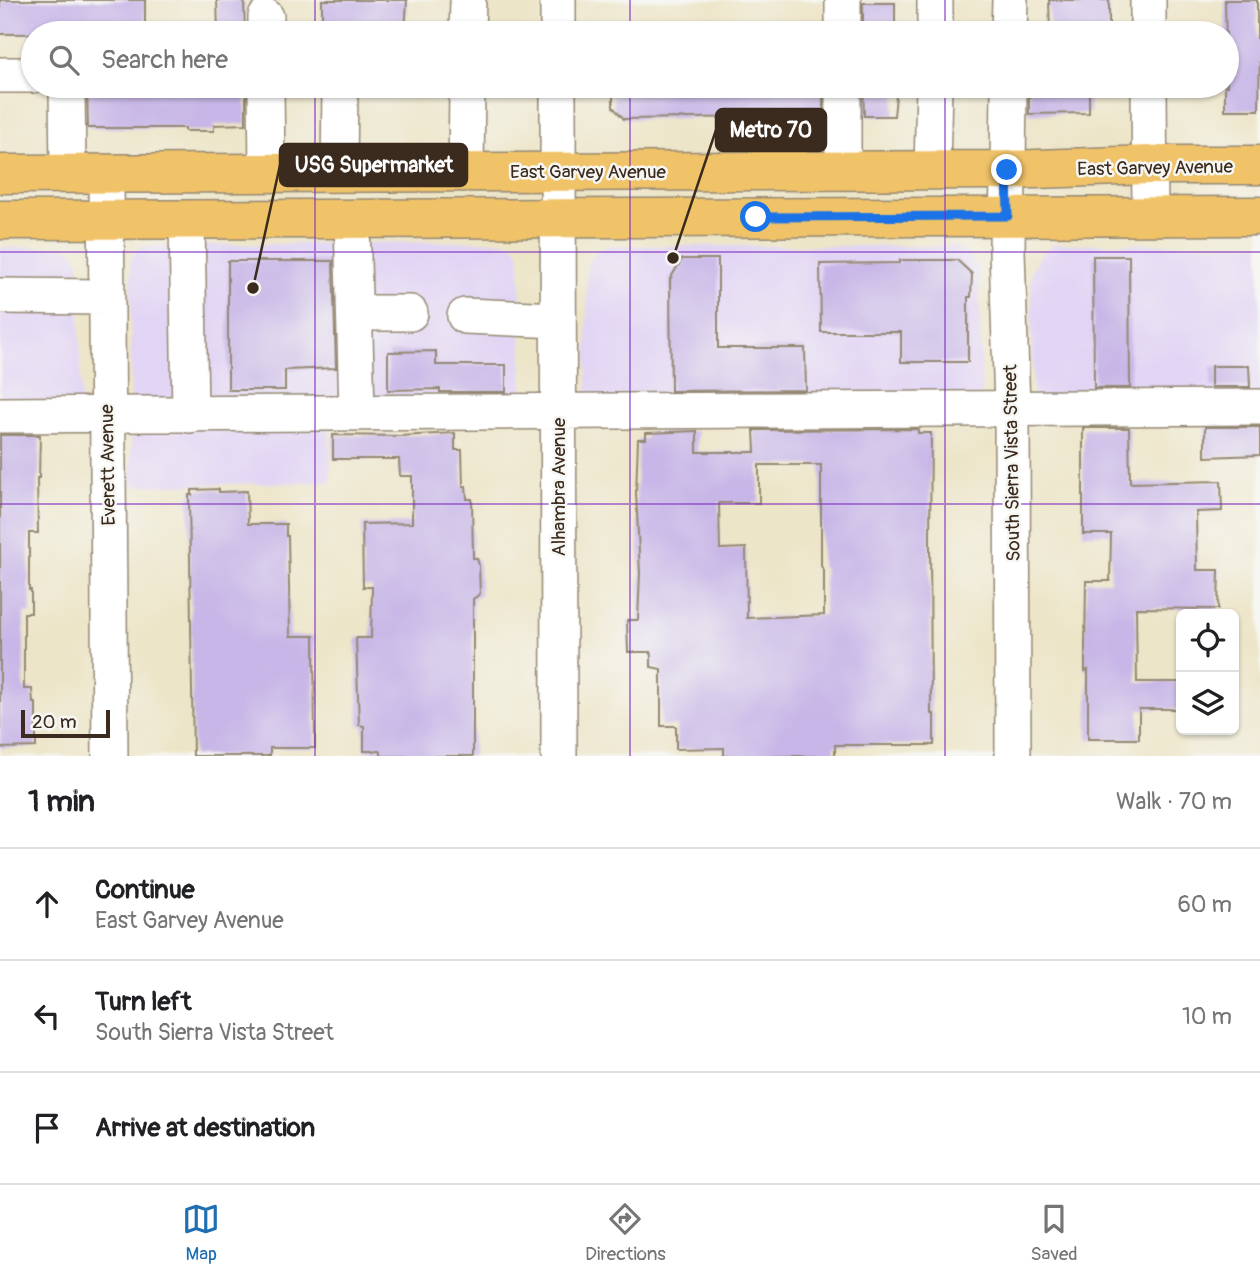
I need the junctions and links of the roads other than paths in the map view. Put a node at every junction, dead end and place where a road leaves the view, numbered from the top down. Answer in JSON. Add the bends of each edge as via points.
{"nodes":[{"id":1,"x":468,"y":0,"type":"edge"},
{"id":2,"x":558,"y":0,"type":"edge"},
{"id":3,"x":843,"y":0,"type":"edge"},
{"id":4,"x":935,"y":0,"type":"edge"},
{"id":5,"x":1010,"y":0,"type":"edge"},
{"id":6,"x":1147,"y":0,"type":"edge"},
{"id":7,"x":467,"y":21,"type":"edge"},
{"id":8,"x":558,"y":21,"type":"edge"},
{"id":9,"x":843,"y":21,"type":"edge"},
{"id":10,"x":935,"y":21,"type":"edge"},
{"id":11,"x":1009,"y":21,"type":"edge"},
{"id":12,"x":1148,"y":21,"type":"edge"},
{"id":13,"x":0,"y":75,"type":"edge"},
{"id":14,"x":21,"y":75,"type":"edge"},
{"id":15,"x":67,"y":98,"type":"edge"},
{"id":16,"x":267,"y":98,"type":"edge"},
{"id":17,"x":340,"y":98,"type":"edge"},
{"id":18,"x":467,"y":98,"type":"edge"},
{"id":19,"x":558,"y":98,"type":"edge"},
{"id":20,"x":843,"y":98,"type":"edge"},
{"id":21,"x":934,"y":98,"type":"edge"},
{"id":22,"x":1009,"y":98,"type":"edge"},
{"id":23,"x":1149,"y":98,"type":"edge"},
{"id":24,"x":1149,"y":165,"type":"junction"},
{"id":25,"x":1260,"y":165,"type":"edge"},
{"id":26,"x":843,"y":170,"type":"junction"},
{"id":27,"x":932,"y":170,"type":"junction"},
{"id":28,"x":1007,"y":170,"type":"junction"},
{"id":29,"x":466,"y":172,"type":"junction"},
{"id":30,"x":558,"y":172,"type":"junction"},
{"id":31,"x":267,"y":173,"type":"junction"},
{"id":32,"x":339,"y":173,"type":"junction"},
{"id":33,"x":0,"y":174,"type":"edge"},
{"id":34,"x":68,"y":174,"type":"junction"},
{"id":35,"x":106,"y":174,"type":"junction"},
{"id":36,"x":1150,"y":215,"type":"junction"},
{"id":37,"x":1260,"y":215,"type":"edge"},
{"id":38,"x":1008,"y":216,"type":"junction"},
{"id":39,"x":558,"y":218,"type":"junction"},
{"id":40,"x":352,"y":219,"type":"junction"},
{"id":41,"x":0,"y":220,"type":"edge"},
{"id":42,"x":106,"y":220,"type":"junction"},
{"id":43,"x":187,"y":220,"type":"junction"},
{"id":44,"x":0,"y":296,"type":"edge"},
{"id":45,"x":106,"y":297,"type":"junction"},
{"id":46,"x":355,"y":313,"type":"junction"},
{"id":47,"x":410,"y":313,"type":"dead end"},
{"id":48,"x":465,"y":316,"type":"dead end"},
{"id":49,"x":558,"y":320,"type":"junction"},
{"id":50,"x":1260,"y":407,"type":"edge"},
{"id":51,"x":1012,"y":408,"type":"junction"},
{"id":52,"x":558,"y":411,"type":"junction"},
{"id":53,"x":357,"y":413,"type":"junction"},
{"id":54,"x":0,"y":415,"type":"edge"},
{"id":55,"x":107,"y":415,"type":"junction"},
{"id":56,"x":190,"y":415,"type":"junction"},
{"id":57,"x":110,"y":756,"type":"edge"},
{"id":58,"x":559,"y":756,"type":"edge"},
{"id":59,"x":1013,"y":756,"type":"edge"}],
"edges":[{"from":1,"to":7,"type":"street"},
{"from":2,"to":8,"type":"street"},
{"from":3,"to":9,"type":"street"},
{"from":4,"to":10,"type":"street"},
{"from":5,"to":11,"type":"street"},
{"from":6,"to":12,"type":"street"},
{"from":13,"to":14,"type":"street"},
{"from":15,"to":34,"type":"street"},
{"from":16,"to":31,"type":"street"},
{"from":17,"to":32,"type":"street"},
{"from":18,"to":29,"type":"street"},
{"from":19,"to":30,"type":"street","name":"Alhambra Avenue"},
{"from":20,"to":26,"type":"street"},
{"from":21,"to":27,"type":"street"},
{"from":22,"to":28,"type":"street","name":"South Sierra Vista Street"},
{"from":23,"to":24,"type":"street"},
{"from":24,"to":25,"type":"main road","name":"East Garvey Avenue"},
{"from":24,"to":28,"type":"main road","name":"East Garvey Avenue"},
{"from":24,"to":36,"type":"street"},
{"from":26,"to":27,"type":"main road","name":"East Garvey Avenue"},
{"from":26,"to":30,"type":"main road","name":"East Garvey Avenue"},
{"from":27,"to":28,"type":"main road","name":"East Garvey Avenue"},
{"from":28,"to":38,"type":"street","name":"South Sierra Vista Street"},
{"from":29,"to":30,"type":"main road","name":"East Garvey Avenue"},
{"from":29,"to":32,"type":"main road","name":"East Garvey Avenue"},
{"from":30,"to":39,"type":"street","name":"Alhambra Avenue"},
{"from":31,"to":32,"type":"main road","name":"East Garvey Avenue"},
{"from":31,"to":35,"type":"main road","name":"East Garvey Avenue"},
{"from":33,"to":34,"type":"main road","name":"East Garvey Avenue"},
{"from":34,"to":35,"type":"main road","name":"East Garvey Avenue"},
{"from":35,"to":42,"type":"street","name":"Everett Avenue"},
{"from":36,"to":37,"type":"main road"},
{"from":36,"to":38,"type":"main road"},
{"from":38,"to":39,"type":"main road"},
{"from":38,"to":51,"type":"street","name":"South Sierra Vista Street"},
{"from":39,"to":40,"type":"main road"},
{"from":39,"to":49,"type":"street","name":"Alhambra Avenue"},
{"from":40,"to":43,"type":"main road"},
{"from":40,"to":46,"type":"street"},
{"from":41,"to":42,"type":"main road"},
{"from":42,"to":43,"type":"main road"},
{"from":42,"to":45,"type":"street","name":"Everett Avenue"},
{"from":43,"to":56,"type":"street"},
{"from":44,"to":45,"type":"street"},
{"from":45,"to":55,"type":"street","name":"Everett Avenue"},
{"from":46,"to":47,"type":"street"},
{"from":46,"to":53,"type":"street"},
{"from":48,"to":49,"type":"street"},
{"from":49,"to":52,"type":"street","name":"Alhambra Avenue"},
{"from":50,"to":51,"type":"street"},
{"from":51,"to":52,"type":"street"},
{"from":51,"to":59,"type":"street","name":"South Sierra Vista Street"},
{"from":52,"to":53,"type":"street"},
{"from":52,"to":58,"type":"street","name":"Alhambra Avenue"},
{"from":53,"to":56,"type":"street"},
{"from":54,"to":55,"type":"street"},
{"from":55,"to":56,"type":"street"},
{"from":55,"to":57,"type":"street","name":"Everett Avenue"}]}
